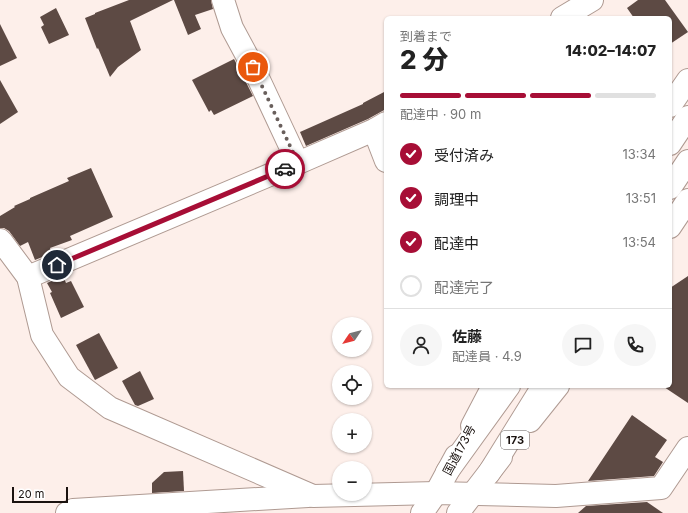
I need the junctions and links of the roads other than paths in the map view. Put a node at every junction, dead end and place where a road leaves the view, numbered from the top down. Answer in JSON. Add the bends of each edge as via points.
{"nodes":[{"id":1,"x":223,"y":0,"type":"edge"},
{"id":2,"x":592,"y":0,"type":"edge"},
{"id":3,"x":565,"y":16,"type":"edge"},
{"id":4,"x":688,"y":80,"type":"edge"},
{"id":5,"x":672,"y":103,"type":"edge"},
{"id":6,"x":688,"y":117,"type":"edge"},
{"id":7,"x":380,"y":127,"type":"edge"},
{"id":8,"x":672,"y":141,"type":"edge"},
{"id":9,"x":384,"y":150,"type":"edge"},
{"id":10,"x":688,"y":162,"type":"edge"},
{"id":11,"x":298,"y":163,"type":"junction"},
{"id":12,"x":672,"y":185,"type":"edge"},
{"id":13,"x":688,"y":200,"type":"edge"},
{"id":14,"x":672,"y":224,"type":"edge"},
{"id":15,"x":0,"y":240,"type":"edge"},
{"id":16,"x":28,"y":277,"type":"junction"},
{"id":17,"x":492,"y":388,"type":"edge"},
{"id":18,"x":508,"y":388,"type":"edge"},
{"id":19,"x":542,"y":388,"type":"edge"},
{"id":20,"x":556,"y":388,"type":"edge"},
{"id":21,"x":688,"y":448,"type":"edge"},
{"id":22,"x":447,"y":472,"type":"junction"},
{"id":23,"x":489,"y":473,"type":"junction"},
{"id":24,"x":436,"y":493,"type":"junction"},
{"id":25,"x":473,"y":493,"type":"junction"},
{"id":26,"x":313,"y":496,"type":"junction"},
{"id":27,"x":67,"y":513,"type":"edge"},
{"id":28,"x":422,"y":513,"type":"edge"},
{"id":29,"x":458,"y":513,"type":"edge"}],
"edges":[{"from":1,"to":11,"type":"main road","via":[[232,28]]},
{"from":2,"to":3,"type":"main road"},
{"from":4,"to":5,"type":"main road"},
{"from":6,"to":8,"type":"main road"},
{"from":7,"to":9,"type":"main road"},
{"from":7,"to":11,"type":"main road"},
{"from":10,"to":12,"type":"main road"},
{"from":11,"to":16,"type":"main road"},
{"from":13,"to":14,"type":"main road"},
{"from":15,"to":16,"type":"main road"},
{"from":16,"to":26,"type":"main road","via":[[42,335],[69,377],[110,408]]},
{"from":17,"to":22,"type":"main road","name":"国道173号"},
{"from":18,"to":22,"type":"main road"},
{"from":19,"to":23,"type":"main road"},
{"from":20,"to":23,"type":"main road","number":"173"},
{"from":21,"to":25,"type":"main road","via":[[661,488],[556,496]]},
{"from":22,"to":24,"type":"main road","name":"国道173号"},
{"from":23,"to":25,"type":"main road","number":"173"},
{"from":24,"to":25,"type":"main road"},
{"from":24,"to":26,"type":"main road"},
{"from":24,"to":28,"type":"main road","name":"国道173号"},
{"from":25,"to":29,"type":"main road","number":"173"},
{"from":26,"to":27,"type":"main road","via":[[73,510]]}]}
